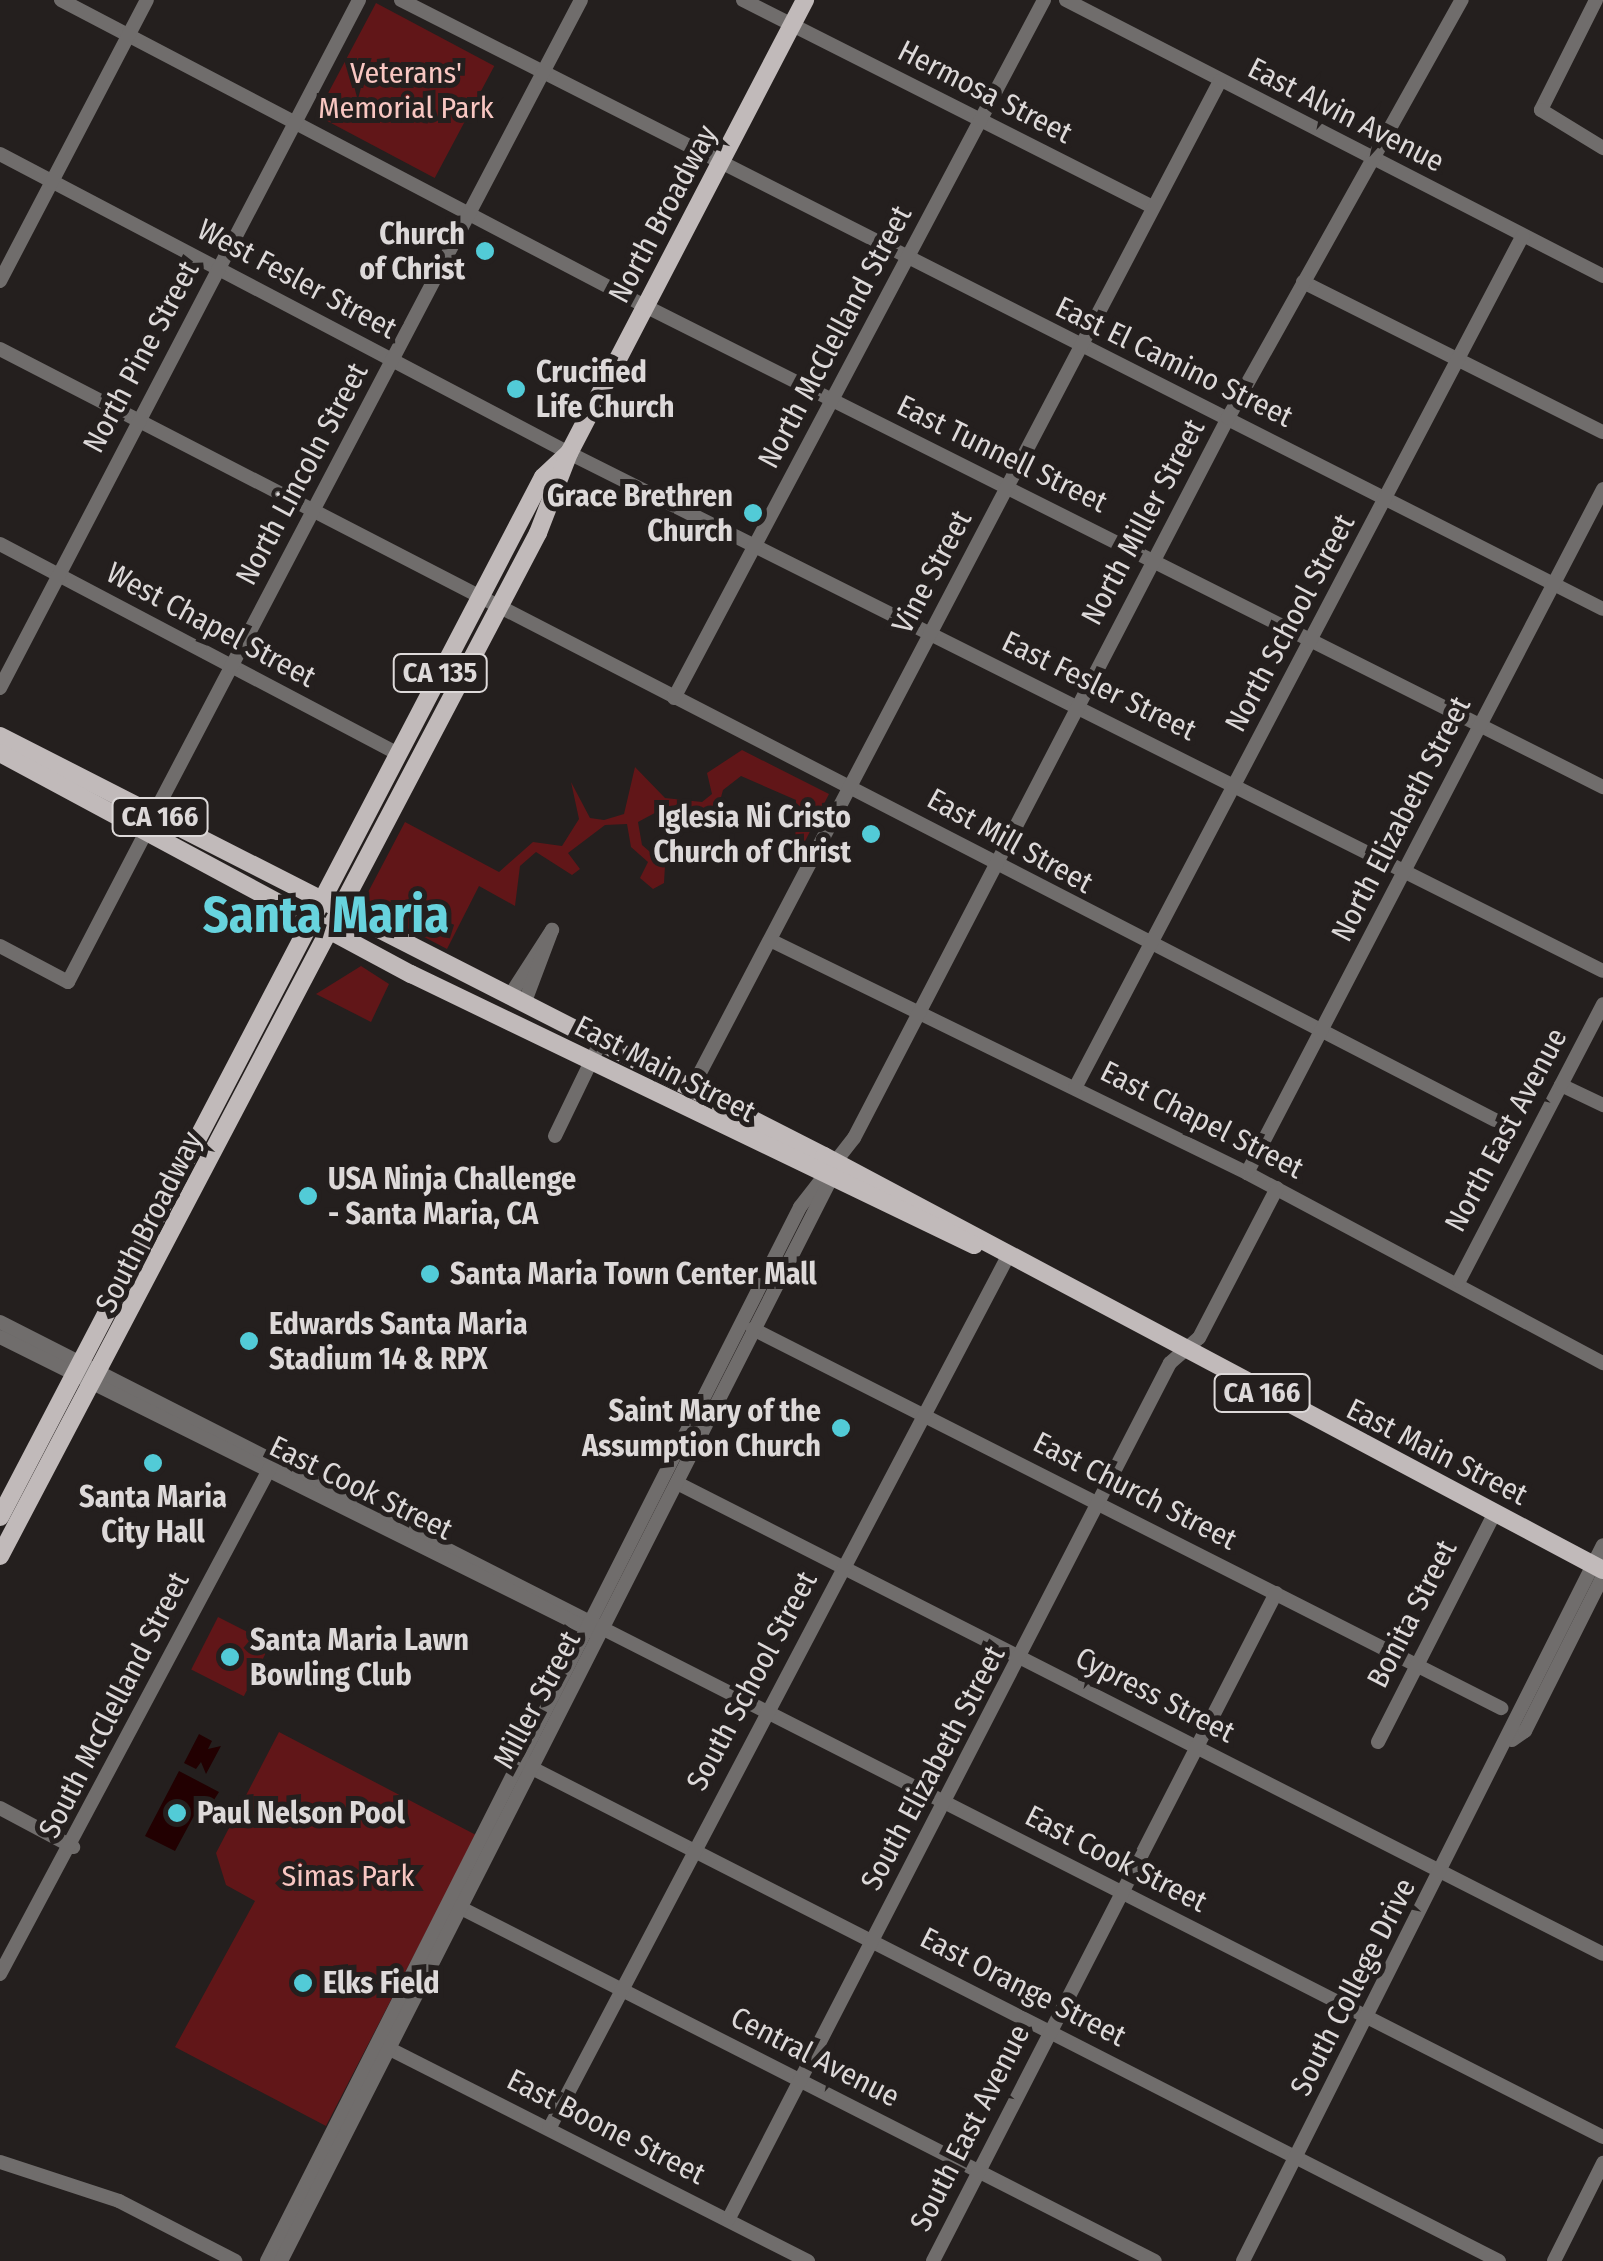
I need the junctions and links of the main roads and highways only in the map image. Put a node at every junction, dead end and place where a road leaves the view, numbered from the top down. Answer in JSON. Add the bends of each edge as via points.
{"nodes":[{"id":1,"x":806,"y":0,"type":"edge"},
{"id":2,"x":569,"y":454,"type":"junction"},
{"id":3,"x":0,"y":736,"type":"edge"},
{"id":4,"x":0,"y":754,"type":"edge"},
{"id":5,"x":62,"y":786,"type":"junction"},
{"id":6,"x":154,"y":814,"type":"junction"},
{"id":7,"x":146,"y":832,"type":"junction"},
{"id":8,"x":244,"y":860,"type":"junction"},
{"id":9,"x":320,"y":900,"type":"junction"},
{"id":10,"x":340,"y":910,"type":"junction"},
{"id":11,"x":309,"y":918,"type":"junction"},
{"id":12,"x":330,"y":930,"type":"junction"},
{"id":13,"x":980,"y":1246,"type":"junction"},
{"id":14,"x":0,"y":1518,"type":"edge"},
{"id":15,"x":0,"y":1556,"type":"edge"},
{"id":16,"x":1600,"y":1570,"type":"edge"}],
"edges":[{"from":1,"to":2,"type":"main road","name":"North Broadway","number":"CA 135"},
{"from":2,"to":9,"type":"main road","name":"North Broadway","number":"CA 135","via":[[543,477]]},
{"from":2,"to":10,"type":"main road","name":"North Broadway","number":"CA 135","via":[[565,480]]},
{"from":3,"to":6,"type":"main road","number":"CA 166"},
{"from":4,"to":5,"type":"main road","number":"CA 166"},
{"from":5,"to":6,"type":"main road","via":[[140,818]]},
{"from":5,"to":7,"type":"main road","number":"CA 166"},
{"from":6,"to":8,"type":"main road","number":"CA 166"},
{"from":7,"to":8,"type":"main road","via":[[158,828]]},
{"from":7,"to":11,"type":"main road","number":"CA 166"},
{"from":8,"to":9,"type":"main road","number":"CA 166"},
{"from":9,"to":10,"type":"main road","number":"CA 166"},
{"from":9,"to":11,"type":"main road","name":"South Broadway","number":"CA 135"},
{"from":10,"to":12,"type":"main road","name":"South Broadway","number":"CA 135"},
{"from":10,"to":13,"type":"main road","name":"East Main Street","number":"CA 166","via":[[837,1163]]},
{"from":11,"to":12,"type":"main road","number":"CA 166"},
{"from":11,"to":14,"type":"main road","name":"South Broadway","number":"CA 135"},
{"from":12,"to":13,"type":"main road","name":"East Main Street","number":"CA 166","via":[[827,1180]]},
{"from":12,"to":15,"type":"main road","name":"South Broadway","number":"CA 135"},
{"from":13,"to":16,"type":"main road","name":"East Main Street","number":"CA 166"}]}
